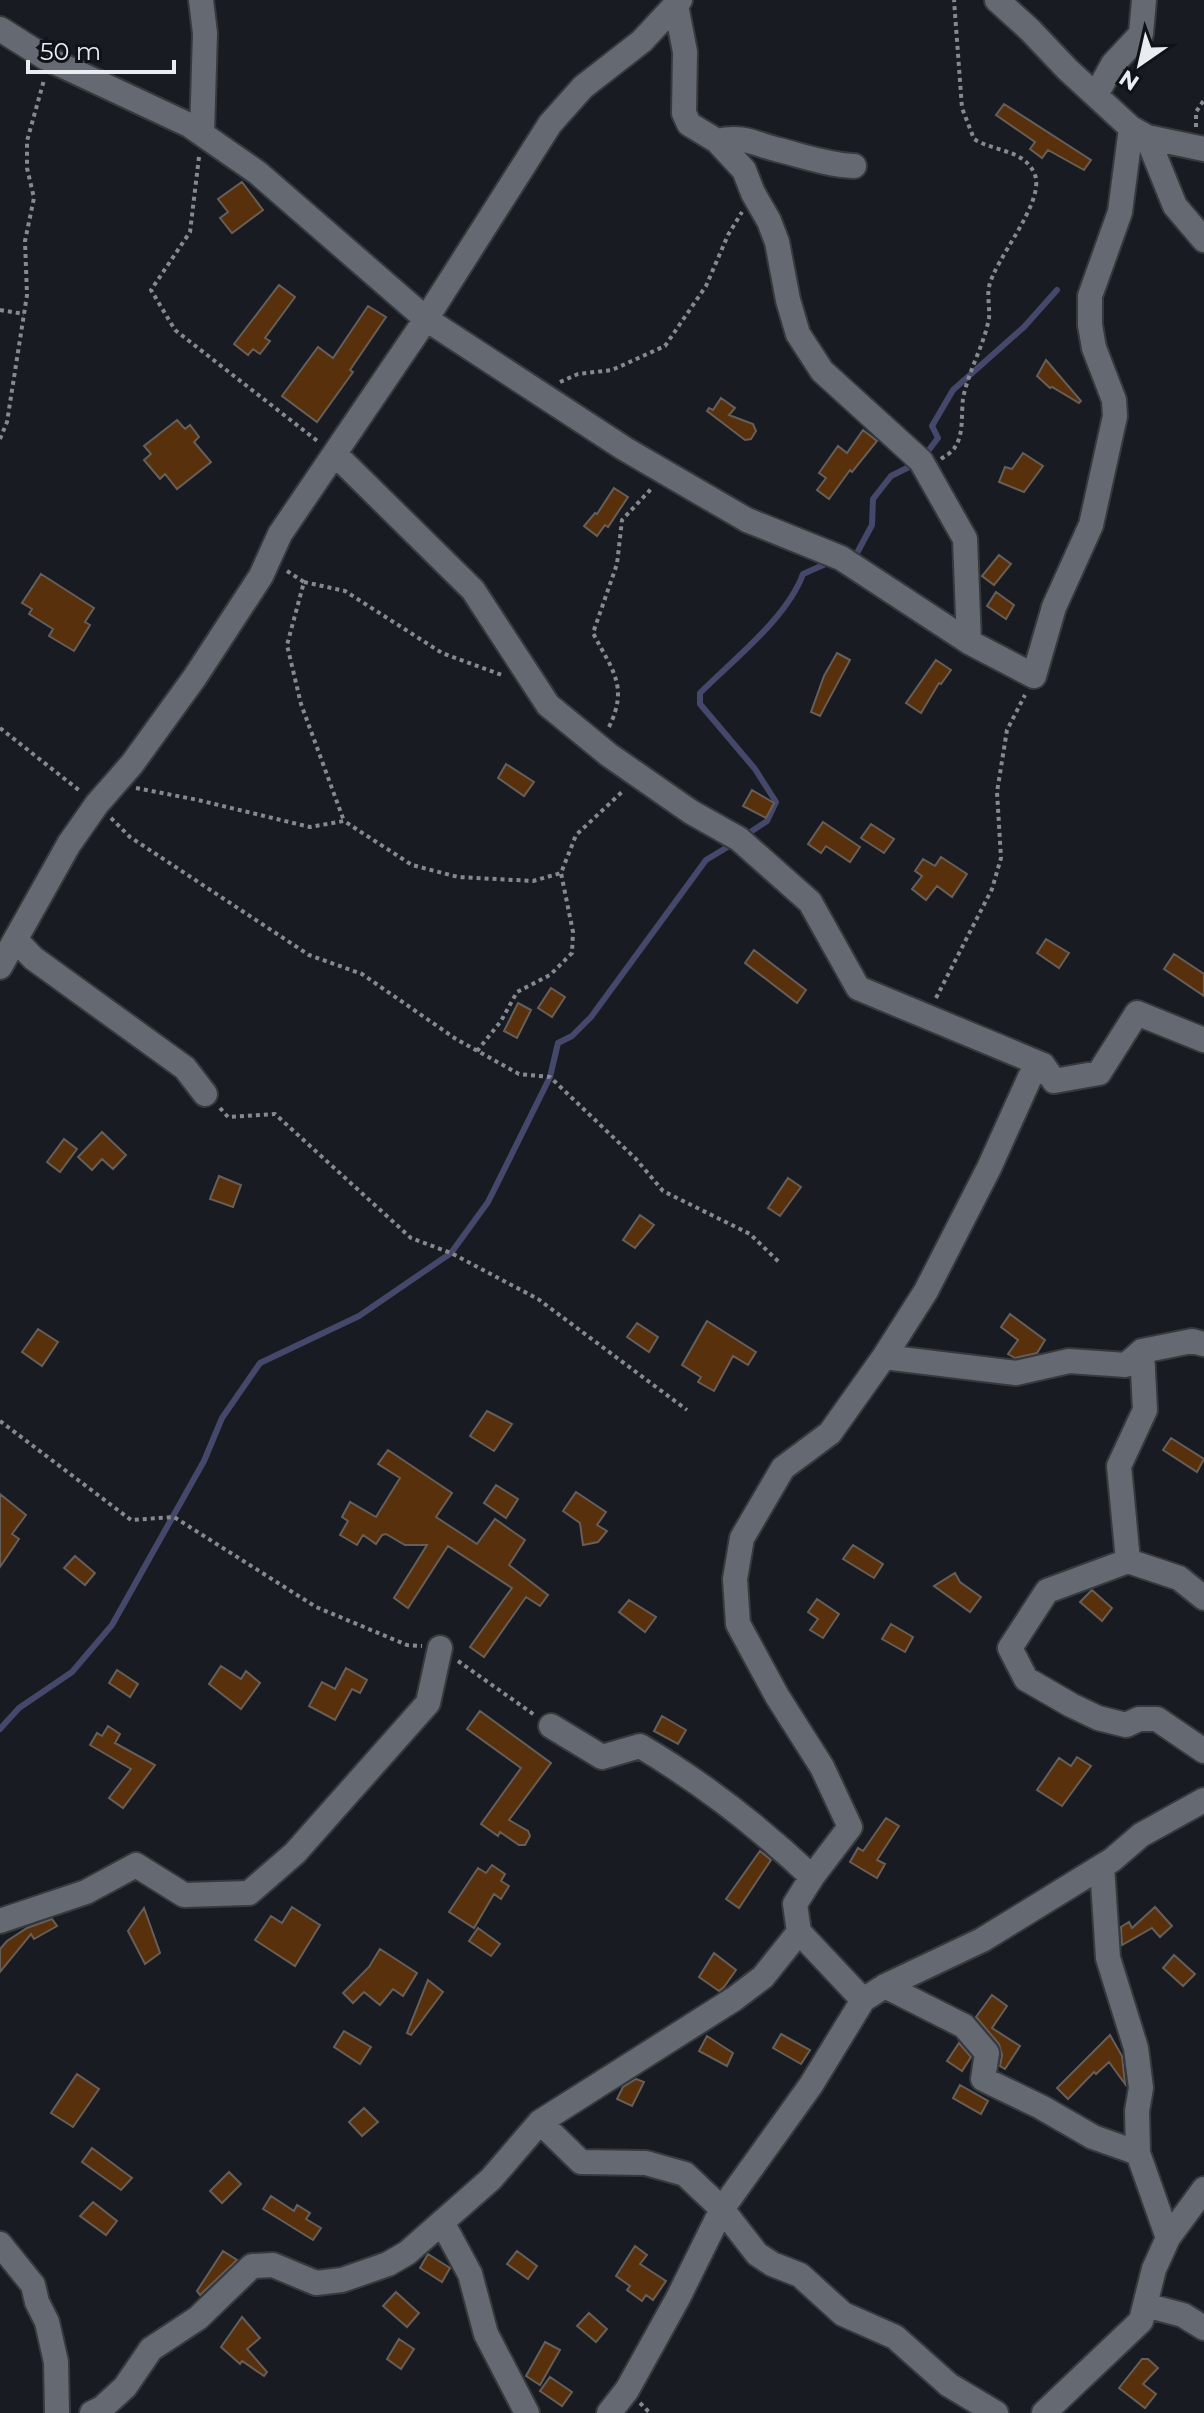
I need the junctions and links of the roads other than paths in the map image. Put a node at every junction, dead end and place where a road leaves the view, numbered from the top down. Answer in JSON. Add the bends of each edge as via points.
{"nodes":[{"id":1,"x":201,"y":0,"type":"edge"},
{"id":2,"x":997,"y":0,"type":"edge"},
{"id":3,"x":1144,"y":0,"type":"edge"},
{"id":4,"x":678,"y":2,"type":"edge"},
{"id":5,"x":0,"y":29,"type":"edge"},
{"id":6,"x":1096,"y":95,"type":"junction"},
{"id":7,"x":1139,"y":132,"type":"junction"},
{"id":8,"x":202,"y":134,"type":"junction"},
{"id":9,"x":717,"y":141,"type":"junction"},
{"id":10,"x":1203,"y":149,"type":"edge"},
{"id":11,"x":854,"y":166,"type":"dead end"},
{"id":12,"x":1204,"y":240,"type":"edge"},
{"id":13,"x":426,"y":319,"type":"junction"},
{"id":14,"x":335,"y":454,"type":"junction"},
{"id":15,"x":969,"y":642,"type":"junction"},
{"id":16,"x":16,"y":940,"type":"junction"},
{"id":17,"x":0,"y":967,"type":"edge"},
{"id":18,"x":1204,"y":1040,"type":"edge"},
{"id":19,"x":1043,"y":1065,"type":"junction"},
{"id":20,"x":205,"y":1094,"type":"road end"},
{"id":21,"x":1204,"y":1344,"type":"edge"},
{"id":22,"x":1142,"y":1351,"type":"junction"},
{"id":23,"x":884,"y":1357,"type":"junction"},
{"id":24,"x":1128,"y":1561,"type":"junction"},
{"id":25,"x":1204,"y":1598,"type":"edge"},
{"id":26,"x":440,"y":1648,"type":"road end"},
{"id":27,"x":551,"y":1726,"type":"road end"},
{"id":28,"x":1204,"y":1751,"type":"edge"},
{"id":29,"x":1204,"y":1800,"type":"edge"},
{"id":30,"x":1102,"y":1866,"type":"junction"},
{"id":31,"x":812,"y":1877,"type":"junction"},
{"id":32,"x":0,"y":1921,"type":"edge"},
{"id":33,"x":799,"y":1932,"type":"junction"},
{"id":34,"x":885,"y":1986,"type":"junction"},
{"id":35,"x":863,"y":2000,"type":"junction"},
{"id":36,"x":540,"y":2122,"type":"junction"},
{"id":37,"x":1138,"y":2153,"type":"junction"},
{"id":38,"x":1204,"y":2189,"type":"edge"},
{"id":39,"x":722,"y":2209,"type":"junction"},
{"id":40,"x":442,"y":2222,"type":"junction"},
{"id":41,"x":1168,"y":2238,"type":"junction"},
{"id":42,"x":0,"y":2244,"type":"edge"},
{"id":43,"x":1145,"y":2305,"type":"junction"},
{"id":44,"x":1204,"y":2328,"type":"edge"},
{"id":45,"x":57,"y":2413,"type":"edge"},
{"id":46,"x":92,"y":2413,"type":"edge"},
{"id":47,"x":527,"y":2413,"type":"edge"},
{"id":48,"x":609,"y":2413,"type":"edge"},
{"id":49,"x":996,"y":2413,"type":"edge"},
{"id":50,"x":1044,"y":2413,"type":"edge"}],
"edges":[{"from":1,"to":8,"type":"street"},
{"from":2,"to":6,"type":"street"},
{"from":3,"to":6,"type":"street","via":[[1141,34],[1113,64]]},
{"from":4,"to":9,"type":"street","via":[[685,52],[684,113],[689,124]]},
{"from":4,"to":13,"type":"street","via":[[642,41],[583,87],[550,124]]},
{"from":5,"to":8,"type":"street","via":[[46,58]]},
{"from":6,"to":7,"type":"street"},
{"from":7,"to":10,"type":"street"},
{"from":7,"to":12,"type":"street","via":[[1175,206]]},
{"from":7,"to":15,"type":"street","via":[[1120,212],[1090,296],[1094,348],[1115,416],[1091,525],[1054,607],[1034,676]]},
{"from":8,"to":13,"type":"street","via":[[258,173]]},
{"from":9,"to":11,"type":"street","via":[[747,139]]},
{"from":9,"to":15,"type":"street","via":[[744,170],[769,221],[798,334],[822,371],[921,461],[965,539]]},
{"from":13,"to":14,"type":"street"},
{"from":13,"to":15,"type":"street","via":[[667,473],[747,520],[841,558]]},
{"from":14,"to":16,"type":"street","via":[[280,534],[261,576],[195,677],[69,844]]},
{"from":14,"to":19,"type":"street","via":[[473,590],[548,705],[640,777],[739,839],[810,902],[858,988]]},
{"from":16,"to":17,"type":"street"},
{"from":16,"to":20,"type":"street","via":[[33,958],[185,1068]]},
{"from":18,"to":19,"type":"street","via":[[1137,1013],[1099,1073],[1054,1081]]},
{"from":19,"to":23,"type":"street","via":[[1030,1077],[926,1291]]},
{"from":21,"to":22,"type":"street","via":[[1192,1341]]},
{"from":22,"to":23,"type":"street","via":[[1126,1365],[1069,1361],[1016,1373]]},
{"from":22,"to":24,"type":"street","via":[[1145,1410],[1119,1466]]},
{"from":23,"to":31,"type":"street","via":[[830,1433],[783,1468],[742,1538],[735,1579],[738,1624],[822,1767],[850,1827]]},
{"from":24,"to":25,"type":"street","via":[[1179,1578]]},
{"from":24,"to":28,"type":"street","via":[[1047,1591],[1010,1648],[1026,1679],[1071,1705],[1126,1725],[1157,1719]]},
{"from":26,"to":32,"type":"street","via":[[428,1703],[295,1853],[249,1893],[184,1895],[136,1865],[86,1892]]},
{"from":27,"to":31,"type":"street","via":[[602,1757],[640,1746],[744,1817]]},
{"from":29,"to":30,"type":"street","via":[[1141,1835]]},
{"from":30,"to":34,"type":"street","via":[[982,1940]]},
{"from":30,"to":37,"type":"street","via":[[1108,1958],[1136,2048],[1141,2088]]},
{"from":31,"to":33,"type":"street","via":[[795,1904]]},
{"from":33,"to":35,"type":"street"},
{"from":33,"to":36,"type":"street","via":[[763,1977],[734,1999]]},
{"from":34,"to":35,"type":"street"},
{"from":34,"to":37,"type":"street","via":[[964,2026],[987,2053],[983,2079],[1093,2137]]},
{"from":35,"to":39,"type":"street","via":[[811,2085]]},
{"from":36,"to":39,"type":"street","via":[[581,2162],[646,2163],[685,2174]]},
{"from":36,"to":40,"type":"street","via":[[491,2179]]},
{"from":37,"to":41,"type":"street"},
{"from":38,"to":41,"type":"street"},
{"from":39,"to":48,"type":"street","via":[[678,2298]]},
{"from":39,"to":49,"type":"street","via":[[757,2254],[800,2275],[843,2314],[895,2337],[949,2385]]},
{"from":40,"to":46,"type":"street","via":[[407,2253],[342,2280],[316,2283],[273,2265],[252,2266],[198,2318],[151,2349],[125,2387]]},
{"from":40,"to":47,"type":"street","via":[[470,2274],[486,2334]]},
{"from":41,"to":43,"type":"street"},
{"from":42,"to":45,"type":"street","via":[[33,2285],[47,2322],[56,2362]]},
{"from":43,"to":44,"type":"street","via":[[1183,2315]]},
{"from":43,"to":50,"type":"street","via":[[1141,2321]]}]}
